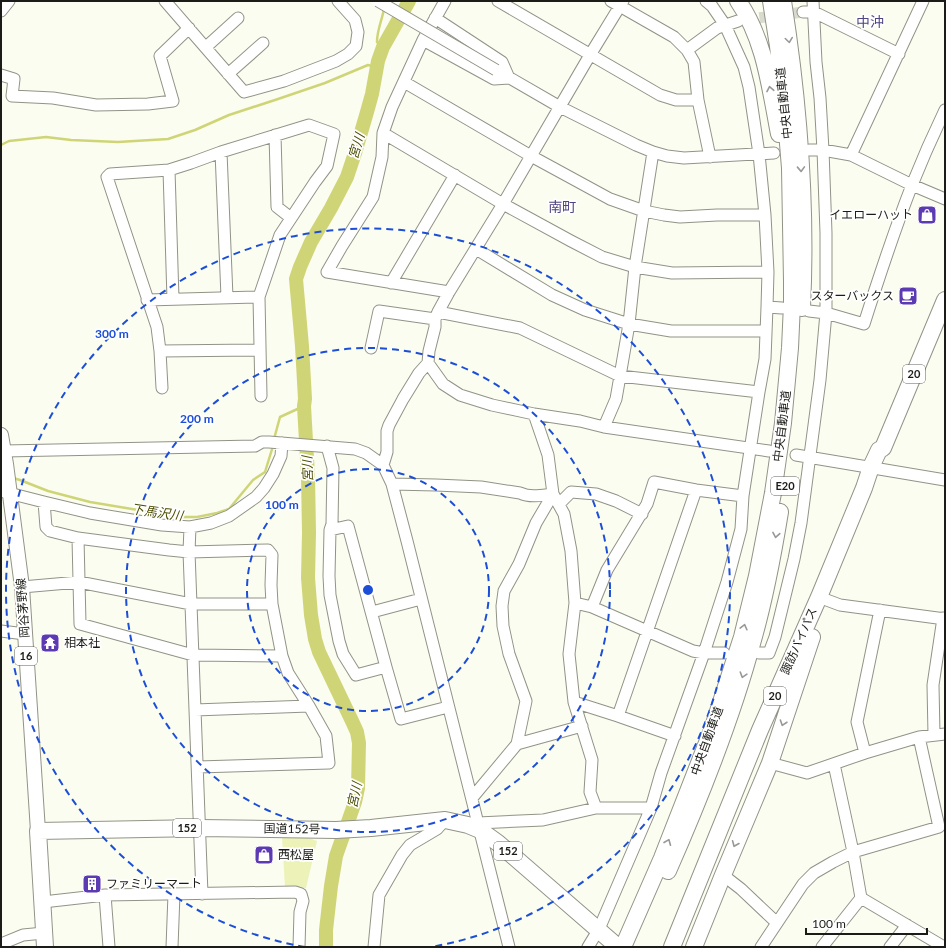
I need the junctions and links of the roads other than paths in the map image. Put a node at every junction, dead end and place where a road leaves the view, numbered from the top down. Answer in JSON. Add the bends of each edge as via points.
{"nodes":[{"id":1,"x":9,"y":1,"type":"edge"},
{"id":2,"x":338,"y":1,"type":"edge"},
{"id":3,"x":378,"y":1,"type":"edge"},
{"id":4,"x":445,"y":1,"type":"edge"},
{"id":5,"x":498,"y":1,"type":"edge"},
{"id":6,"x":706,"y":1,"type":"edge"},
{"id":7,"x":738,"y":1,"type":"edge"},
{"id":8,"x":771,"y":1,"type":"edge"},
{"id":9,"x":783,"y":1,"type":"edge"},
{"id":10,"x":813,"y":1,"type":"edge"},
{"id":11,"x":923,"y":1,"type":"edge"},
{"id":12,"x":168,"y":2,"type":"edge"},
{"id":13,"x":618,"y":3,"type":"edge"},
{"id":14,"x":1,"y":11,"type":"edge"},
{"id":15,"x":808,"y":12,"type":"junction"},
{"id":16,"x":238,"y":18,"type":"dead end"},
{"id":17,"x":436,"y":18,"type":"junction"},
{"id":18,"x":738,"y":21,"type":"tunnel mouth"},
{"id":19,"x":725,"y":25,"type":"junction"},
{"id":20,"x":189,"y":28,"type":"junction"},
{"id":21,"x":423,"y":40,"type":"junction"},
{"id":22,"x":263,"y":43,"type":"dead end"},
{"id":23,"x":206,"y":47,"type":"junction"},
{"id":24,"x":687,"y":50,"type":"junction"},
{"id":25,"x":899,"y":54,"type":"junction"},
{"id":26,"x":590,"y":55,"type":"junction"},
{"id":27,"x":228,"y":74,"type":"junction"},
{"id":28,"x":1,"y":75,"type":"edge"},
{"id":29,"x":509,"y":78,"type":"junction"},
{"id":30,"x":404,"y":82,"type":"junction"},
{"id":31,"x":698,"y":100,"type":"junction"},
{"id":32,"x":560,"y":107,"type":"junction"},
{"id":33,"x":945,"y":110,"type":"edge"},
{"id":34,"x":383,"y":133,"type":"junction"},
{"id":35,"x":275,"y":135,"type":"junction"},
{"id":36,"x":809,"y":150,"type":"dead end"},
{"id":37,"x":823,"y":150,"type":"junction"},
{"id":38,"x":221,"y":152,"type":"junction"},
{"id":39,"x":654,"y":152,"type":"junction"},
{"id":40,"x":774,"y":153,"type":"dead end"},
{"id":41,"x":759,"y":154,"type":"junction"},
{"id":42,"x":851,"y":155,"type":"junction"},
{"id":43,"x":531,"y":156,"type":"junction"},
{"id":44,"x":710,"y":157,"type":"junction"},
{"id":45,"x":169,"y":170,"type":"junction"},
{"id":46,"x":455,"y":175,"type":"junction"},
{"id":47,"x":912,"y":185,"type":"junction"},
{"id":48,"x":945,"y":199,"type":"edge"},
{"id":49,"x":503,"y":204,"type":"junction"},
{"id":50,"x":644,"y":211,"type":"junction"},
{"id":51,"x":765,"y":215,"type":"junction"},
{"id":52,"x":291,"y":218,"type":"junction"},
{"id":53,"x":476,"y":249,"type":"junction"},
{"id":54,"x":635,"y":267,"type":"junction"},
{"id":55,"x":768,"y":272,"type":"junction"},
{"id":56,"x":792,"y":281,"type":"junction"},
{"id":57,"x":391,"y":283,"type":"junction"},
{"id":58,"x":449,"y":292,"type":"junction"},
{"id":59,"x":227,"y":297,"type":"junction"},
{"id":60,"x":259,"y":297,"type":"junction"},
{"id":61,"x":173,"y":299,"type":"junction"},
{"id":62,"x":147,"y":300,"type":"junction"},
{"id":63,"x":945,"y":300,"type":"edge"},
{"id":64,"x":767,"y":307,"type":"junction"},
{"id":65,"x":782,"y":308,"type":"dead end"},
{"id":66,"x":809,"y":311,"type":"dead end"},
{"id":67,"x":826,"y":313,"type":"junction"},
{"id":68,"x":437,"y":315,"type":"junction"},
{"id":69,"x":629,"y":324,"type":"junction"},
{"id":70,"x":766,"y":331,"type":"junction"},
{"id":71,"x":371,"y":348,"type":"dead end"},
{"id":72,"x":260,"y":350,"type":"junction"},
{"id":73,"x":160,"y":351,"type":"junction"},
{"id":74,"x":428,"y":363,"type":"junction"},
{"id":75,"x":620,"y":376,"type":"junction"},
{"id":76,"x":162,"y":388,"type":"dead end"},
{"id":77,"x":759,"y":392,"type":"junction"},
{"id":78,"x":261,"y":396,"type":"dead end"},
{"id":79,"x":534,"y":414,"type":"junction"},
{"id":80,"x":604,"y":427,"type":"junction"},
{"id":81,"x":1,"y":435,"type":"edge"},
{"id":82,"x":279,"y":443,"type":"junction"},
{"id":83,"x":324,"y":446,"type":"junction"},
{"id":84,"x":750,"y":448,"type":"junction"},
{"id":85,"x":4,"y":451,"type":"junction"},
{"id":86,"x":769,"y":451,"type":"dead end"},
{"id":87,"x":796,"y":455,"type":"dead end"},
{"id":88,"x":809,"y":458,"type":"junction"},
{"id":89,"x":383,"y":465,"type":"junction"},
{"id":90,"x":874,"y":468,"type":"junction"},
{"id":91,"x":945,"y":480,"type":"edge"},
{"id":92,"x":6,"y":484,"type":"edge"},
{"id":93,"x":392,"y":484,"type":"junction"},
{"id":94,"x":696,"y":490,"type":"junction"},
{"id":95,"x":553,"y":494,"type":"junction"},
{"id":96,"x":743,"y":496,"type":"junction"},
{"id":97,"x":44,"y":502,"type":"junction"},
{"id":98,"x":559,"y":504,"type":"junction"},
{"id":99,"x":642,"y":514,"type":"junction"},
{"id":100,"x":190,"y":527,"type":"junction"},
{"id":101,"x":330,"y":530,"type":"junction"},
{"id":102,"x":78,"y":538,"type":"junction"},
{"id":103,"x":189,"y":552,"type":"junction"},
{"id":104,"x":79,"y":582,"type":"junction"},
{"id":105,"x":22,"y":587,"type":"junction"},
{"id":106,"x":422,"y":599,"type":"junction"},
{"id":107,"x":575,"y":603,"type":"junction"},
{"id":108,"x":822,"y":603,"type":"junction"},
{"id":109,"x":191,"y":604,"type":"junction"},
{"id":110,"x":272,"y":604,"type":"junction"},
{"id":111,"x":592,"y":607,"type":"junction"},
{"id":112,"x":880,"y":610,"type":"junction"},
{"id":113,"x":372,"y":612,"type":"junction"},
{"id":114,"x":944,"y":618,"type":"edge"},
{"id":115,"x":805,"y":628,"type":"junction"},
{"id":116,"x":1,"y":631,"type":"edge"},
{"id":117,"x":647,"y":632,"type":"junction"},
{"id":118,"x":25,"y":634,"type":"junction"},
{"id":119,"x":704,"y":653,"type":"junction"},
{"id":120,"x":724,"y":653,"type":"dead end"},
{"id":121,"x":759,"y":653,"type":"dead end"},
{"id":122,"x":193,"y":655,"type":"junction"},
{"id":123,"x":282,"y":656,"type":"junction"},
{"id":124,"x":386,"y":667,"type":"junction"},
{"id":125,"x":574,"y":702,"type":"junction"},
{"id":126,"x":309,"y":706,"type":"junction"},
{"id":127,"x":448,"y":706,"type":"junction"},
{"id":128,"x":195,"y":710,"type":"junction"},
{"id":129,"x":618,"y":716,"type":"junction"},
{"id":130,"x":582,"y":726,"type":"junction"},
{"id":131,"x":940,"y":735,"type":"edge"},
{"id":132,"x":675,"y":736,"type":"junction"},
{"id":133,"x":919,"y":738,"type":"junction"},
{"id":134,"x":517,"y":744,"type":"junction"},
{"id":135,"x":865,"y":753,"type":"junction"},
{"id":136,"x":770,"y":763,"type":"junction"},
{"id":137,"x":834,"y":764,"type":"junction"},
{"id":138,"x":198,"y":767,"type":"junction"},
{"id":139,"x":472,"y":798,"type":"junction"},
{"id":140,"x":596,"y":808,"type":"junction"},
{"id":141,"x":650,"y":808,"type":"junction"},
{"id":142,"x":445,"y":820,"type":"junction"},
{"id":143,"x":479,"y":827,"type":"junction"},
{"id":144,"x":200,"y":828,"type":"junction"},
{"id":145,"x":38,"y":831,"type":"junction"},
{"id":146,"x":853,"y":852,"type":"junction"},
{"id":147,"x":723,"y":875,"type":"junction"},
{"id":148,"x":174,"y":894,"type":"junction"},
{"id":149,"x":202,"y":894,"type":"junction"},
{"id":150,"x":105,"y":895,"type":"junction"},
{"id":151,"x":861,"y":898,"type":"junction"},
{"id":152,"x":42,"y":902,"type":"junction"},
{"id":153,"x":777,"y":923,"type":"junction"},
{"id":154,"x":907,"y":925,"type":"junction"},
{"id":155,"x":598,"y":929,"type":"junction"},
{"id":156,"x":45,"y":940,"type":"edge"},
{"id":157,"x":1,"y":944,"type":"edge"},
{"id":158,"x":625,"y":946,"type":"edge"},
{"id":159,"x":109,"y":947,"type":"edge"},
{"id":160,"x":172,"y":947,"type":"edge"},
{"id":161,"x":299,"y":947,"type":"edge"},
{"id":162,"x":374,"y":947,"type":"edge"},
{"id":163,"x":509,"y":947,"type":"edge"},
{"id":164,"x":588,"y":947,"type":"edge"},
{"id":165,"x":661,"y":947,"type":"edge"},
{"id":166,"x":672,"y":947,"type":"edge"},
{"id":167,"x":676,"y":947,"type":"edge"},
{"id":168,"x":694,"y":947,"type":"edge"},
{"id":169,"x":761,"y":947,"type":"edge"},
{"id":170,"x":822,"y":947,"type":"edge"},
{"id":171,"x":890,"y":947,"type":"edge"},
{"id":172,"x":944,"y":947,"type":"edge"}],
"edges":[{"from":1,"to":14,"type":"street"},
{"from":2,"to":27,"type":"street","via":[[355,20],[358,32],[356,46],[348,54],[284,81],[244,92]]},
{"from":3,"to":29,"type":"street","bridge":true},
{"from":4,"to":17,"type":"street"},
{"from":5,"to":26,"type":"street"},
{"from":6,"to":19,"type":"street"},
{"from":56,"to":7,"type":"highway","one_way":true,"via":[[779,137],[766,65],[753,27]]},
{"from":8,"to":56,"type":"highway","name":"中央自動車道","number":"E20","via":[[786,115],[790,168]]},
{"from":9,"to":158,"type":"highway","name":"中央自動車道","number":"E20","one_way":true,"via":[[790,43],[804,220],[800,352],[794,423],[784,492],[768,580],[738,693],[679,847]]},
{"from":10,"to":15,"type":"street"},
{"from":11,"to":25,"type":"street"},
{"from":12,"to":20,"type":"street"},
{"from":13,"to":24,"type":"street","via":[[674,37]]},
{"from":13,"to":26,"type":"street"},
{"from":15,"to":25,"type":"street"},
{"from":15,"to":37,"type":"street","via":[[820,98]]},
{"from":16,"to":23,"type":"street"},
{"from":17,"to":21,"type":"street"},
{"from":17,"to":29,"type":"street","via":[[502,62]]},
{"from":18,"to":19,"type":"street"},
{"from":19,"to":24,"type":"street"},
{"from":19,"to":41,"type":"street","via":[[744,67]]},
{"from":20,"to":23,"type":"street"},
{"from":20,"to":28,"type":"street","via":[[160,56],[173,101],[96,105],[53,98],[12,96],[14,79]]},
{"from":21,"to":29,"type":"street","via":[[494,79]]},
{"from":21,"to":30,"type":"street"},
{"from":22,"to":27,"type":"street"},
{"from":23,"to":27,"type":"street"},
{"from":24,"to":31,"type":"street","via":[[694,62]]},
{"from":25,"to":42,"type":"street"},
{"from":26,"to":31,"type":"street","via":[[660,95],[676,100]]},
{"from":26,"to":32,"type":"street"},
{"from":29,"to":32,"type":"street"},
{"from":30,"to":34,"type":"street"},
{"from":30,"to":43,"type":"street"},
{"from":31,"to":44,"type":"street"},
{"from":32,"to":39,"type":"street"},
{"from":32,"to":43,"type":"street"},
{"from":33,"to":47,"type":"street"},
{"from":34,"to":46,"type":"street"},
{"from":34,"to":57,"type":"street","via":[[382,157],[373,197],[327,272]]},
{"from":35,"to":38,"type":"street"},
{"from":35,"to":52,"type":"street","via":[[277,207]]},
{"from":35,"to":52,"type":"street","via":[[309,125],[334,134],[327,166]]},
{"from":36,"to":37,"type":"street"},
{"from":37,"to":42,"type":"street"},
{"from":37,"to":67,"type":"street"},
{"from":38,"to":45,"type":"street"},
{"from":38,"to":59,"type":"street"},
{"from":39,"to":44,"type":"street","via":[[684,158]]},
{"from":39,"to":50,"type":"street"},
{"from":40,"to":41,"type":"street"},
{"from":41,"to":44,"type":"street"},
{"from":41,"to":51,"type":"street"},
{"from":42,"to":47,"type":"street"},
{"from":43,"to":49,"type":"street"},
{"from":43,"to":50,"type":"street","via":[[610,199]]},
{"from":45,"to":61,"type":"street"},
{"from":45,"to":62,"type":"street","via":[[110,174],[107,178]]},
{"from":46,"to":49,"type":"street"},
{"from":46,"to":57,"type":"street"},
{"from":47,"to":48,"type":"street"},
{"from":47,"to":67,"type":"street","via":[[864,324]]},
{"from":49,"to":53,"type":"street"},
{"from":49,"to":54,"type":"street","via":[[602,257]]},
{"from":50,"to":51,"type":"street","via":[[680,217]]},
{"from":50,"to":54,"type":"street"},
{"from":51,"to":55,"type":"street"},
{"from":52,"to":60,"type":"street","via":[[280,235]]},
{"from":53,"to":58,"type":"street"},
{"from":53,"to":69,"type":"street","via":[[552,295],[585,310]]},
{"from":54,"to":55,"type":"street","via":[[672,272]]},
{"from":54,"to":69,"type":"street"},
{"from":55,"to":64,"type":"street"},
{"from":158,"to":56,"type":"highway","name":"中央自動車道","number":"E20","one_way":true,"via":[[697,770],[742,637],[757,576],[784,423]]},
{"from":57,"to":58,"type":"street"},
{"from":58,"to":68,"type":"street"},
{"from":59,"to":60,"type":"street"},
{"from":59,"to":61,"type":"street"},
{"from":60,"to":72,"type":"street"},
{"from":61,"to":62,"type":"street"},
{"from":62,"to":73,"type":"street","via":[[157,328]]},
{"from":63,"to":90,"type":"highway","name":"諏訪バイパス","number":"20","via":[[883,448],[879,450]]},
{"from":64,"to":65,"type":"street"},
{"from":64,"to":70,"type":"street"},
{"from":66,"to":67,"type":"street"},
{"from":67,"to":88,"type":"street"},
{"from":68,"to":71,"type":"street","via":[[379,311]]},
{"from":68,"to":74,"type":"street"},
{"from":68,"to":75,"type":"street","via":[[520,328]]},
{"from":69,"to":70,"type":"street","via":[[671,331]]},
{"from":69,"to":75,"type":"street"},
{"from":70,"to":77,"type":"street","via":[[765,359]]},
{"from":72,"to":73,"type":"street"},
{"from":72,"to":78,"type":"street"},
{"from":73,"to":76,"type":"street"},
{"from":74,"to":79,"type":"street","via":[[443,384],[460,395]]},
{"from":74,"to":89,"type":"street","via":[[407,392],[389,425],[387,452]]},
{"from":75,"to":77,"type":"street"},
{"from":75,"to":80,"type":"street","via":[[616,399]]},
{"from":77,"to":84,"type":"street"},
{"from":79,"to":80,"type":"street"},
{"from":79,"to":95,"type":"street","via":[[548,455]]},
{"from":80,"to":84,"type":"street"},
{"from":81,"to":85,"type":"main road","name":"岡谷茅野線","number":"16"},
{"from":82,"to":83,"type":"street"},
{"from":82,"to":85,"type":"street","via":[[262,442],[255,446]]},
{"from":82,"to":100,"type":"street","via":[[280,456],[273,474],[256,497],[229,516]]},
{"from":83,"to":89,"type":"street","via":[[355,449]]},
{"from":83,"to":101,"type":"street","via":[[333,468]]},
{"from":84,"to":86,"type":"street"},
{"from":84,"to":96,"type":"street"},
{"from":85,"to":92,"type":"main road","name":"岡谷茅野線","number":"16"},
{"from":87,"to":88,"type":"street"},
{"from":88,"to":90,"type":"street"},
{"from":88,"to":121,"type":"street","via":[[801,523],[776,637],[769,653]]},
{"from":89,"to":93,"type":"street"},
{"from":90,"to":91,"type":"street"},
{"from":90,"to":108,"type":"highway","name":"諏訪バイパス","number":"20","via":[[852,533]]},
{"from":90,"to":115,"type":"highway","name":"諏訪バイパス","number":"20"},
{"from":92,"to":97,"type":"street"},
{"from":92,"to":105,"type":"main road","name":"岡谷茅野線","number":"16"},
{"from":93,"to":95,"type":"street","via":[[481,487],[533,496]]},
{"from":93,"to":106,"type":"street"},
{"from":94,"to":96,"type":"street"},
{"from":94,"to":99,"type":"street","via":[[654,482],[648,504]]},
{"from":94,"to":117,"type":"street"},
{"from":95,"to":98,"type":"street"},
{"from":95,"to":134,"type":"street","via":[[536,523],[504,591],[503,626],[509,654],[526,701]]},
{"from":96,"to":119,"type":"street","via":[[741,529]]},
{"from":97,"to":100,"type":"street","via":[[98,514]]},
{"from":97,"to":102,"type":"street","via":[[46,527],[50,531]]},
{"from":98,"to":99,"type":"street","via":[[571,492],[596,494]]},
{"from":98,"to":107,"type":"street","via":[[564,514],[571,551]]},
{"from":99,"to":111,"type":"street","via":[[607,570]]},
{"from":100,"to":103,"type":"street"},
{"from":101,"to":113,"type":"street","via":[[348,526]]},
{"from":101,"to":124,"type":"street","via":[[330,595],[338,641],[356,675]]},
{"from":102,"to":103,"type":"street"},
{"from":102,"to":104,"type":"street"},
{"from":103,"to":109,"type":"street"},
{"from":103,"to":110,"type":"street","via":[[268,550],[272,556]]},
{"from":104,"to":105,"type":"street"},
{"from":104,"to":109,"type":"street"},
{"from":104,"to":122,"type":"street","via":[[80,624]]},
{"from":105,"to":118,"type":"main road","name":"岡谷茅野線","number":"16"},
{"from":106,"to":113,"type":"street"},
{"from":106,"to":127,"type":"street"},
{"from":107,"to":111,"type":"street"},
{"from":107,"to":125,"type":"street","via":[[569,654]]},
{"from":108,"to":112,"type":"street"},
{"from":108,"to":136,"type":"highway","number":"20","one_way":true,"via":[[822,610]]},
{"from":108,"to":167,"type":"highway","name":"諏訪バイパス","number":"20","via":[[763,731]]},
{"from":109,"to":110,"type":"street"},
{"from":109,"to":122,"type":"street"},
{"from":110,"to":123,"type":"street"},
{"from":111,"to":117,"type":"street"},
{"from":112,"to":114,"type":"street"},
{"from":112,"to":135,"type":"street","via":[[857,722]]},
{"from":113,"to":124,"type":"street"},
{"from":114,"to":131,"type":"street","via":[[933,685]]},
{"from":115,"to":165,"type":"highway","number":"20","via":[[755,720]]},
{"from":115,"to":166,"type":"highway","name":"諏訪バイパス","number":"20","via":[[760,730]]},
{"from":116,"to":118,"type":"street"},
{"from":117,"to":119,"type":"street","via":[[693,652]]},
{"from":117,"to":129,"type":"street"},
{"from":118,"to":145,"type":"main road","name":"岡谷茅野線","number":"16"},
{"from":119,"to":120,"type":"street"},
{"from":119,"to":132,"type":"street"},
{"from":122,"to":123,"type":"street"},
{"from":122,"to":128,"type":"street"},
{"from":123,"to":126,"type":"street","via":[[288,672]]},
{"from":124,"to":127,"type":"street","via":[[401,719]]},
{"from":125,"to":129,"type":"street"},
{"from":125,"to":130,"type":"street"},
{"from":126,"to":128,"type":"street"},
{"from":126,"to":138,"type":"street","via":[[326,736],[329,763]]},
{"from":127,"to":139,"type":"street"},
{"from":128,"to":138,"type":"street"},
{"from":129,"to":132,"type":"street"},
{"from":130,"to":134,"type":"street"},
{"from":130,"to":140,"type":"street","via":[[592,760],[590,792]]},
{"from":131,"to":133,"type":"street"},
{"from":132,"to":141,"type":"street"},
{"from":133,"to":135,"type":"street"},
{"from":133,"to":146,"type":"street","via":[[939,826]]},
{"from":134,"to":139,"type":"street"},
{"from":135,"to":137,"type":"street"},
{"from":136,"to":137,"type":"street","via":[[807,774]]},
{"from":136,"to":147,"type":"highway","number":"20","one_way":true},
{"from":137,"to":146,"type":"street"},
{"from":138,"to":144,"type":"street"},
{"from":139,"to":143,"type":"street"},
{"from":140,"to":141,"type":"street"},
{"from":140,"to":143,"type":"street","via":[[543,820]]},
{"from":141,"to":155,"type":"street"},
{"from":142,"to":143,"type":"highway","name":"国道152号","number":"152"},
{"from":142,"to":144,"type":"highway","name":"国道152号","number":"152","via":[[336,830]]},
{"from":142,"to":162,"type":"street","via":[[437,829],[410,845],[379,895]]},
{"from":143,"to":155,"type":"highway","name":"国道152号","number":"152"},
{"from":143,"to":163,"type":"street"},
{"from":144,"to":145,"type":"highway","name":"国道152号","number":"152"},
{"from":144,"to":149,"type":"street"},
{"from":145,"to":152,"type":"highway"},
{"from":146,"to":151,"type":"street"},
{"from":146,"to":153,"type":"street","via":[[814,873],[803,884]]},
{"from":147,"to":153,"type":"street"},
{"from":147,"to":168,"type":"highway","number":"20"},
{"from":148,"to":149,"type":"street"},
{"from":148,"to":150,"type":"street"},
{"from":148,"to":160,"type":"street"},
{"from":149,"to":161,"type":"street","via":[[301,894],[303,901],[300,912]]},
{"from":150,"to":152,"type":"street"},
{"from":150,"to":159,"type":"street"},
{"from":151,"to":154,"type":"street"},
{"from":151,"to":170,"type":"street"},
{"from":152,"to":156,"type":"highway"},
{"from":153,"to":169,"type":"street"},
{"from":154,"to":171,"type":"street"},
{"from":154,"to":172,"type":"street"},
{"from":155,"to":158,"type":"highway","name":"国道152号","number":"152"},
{"from":155,"to":164,"type":"street"},
{"from":156,"to":157,"type":"street","via":[[23,935]]}]}
